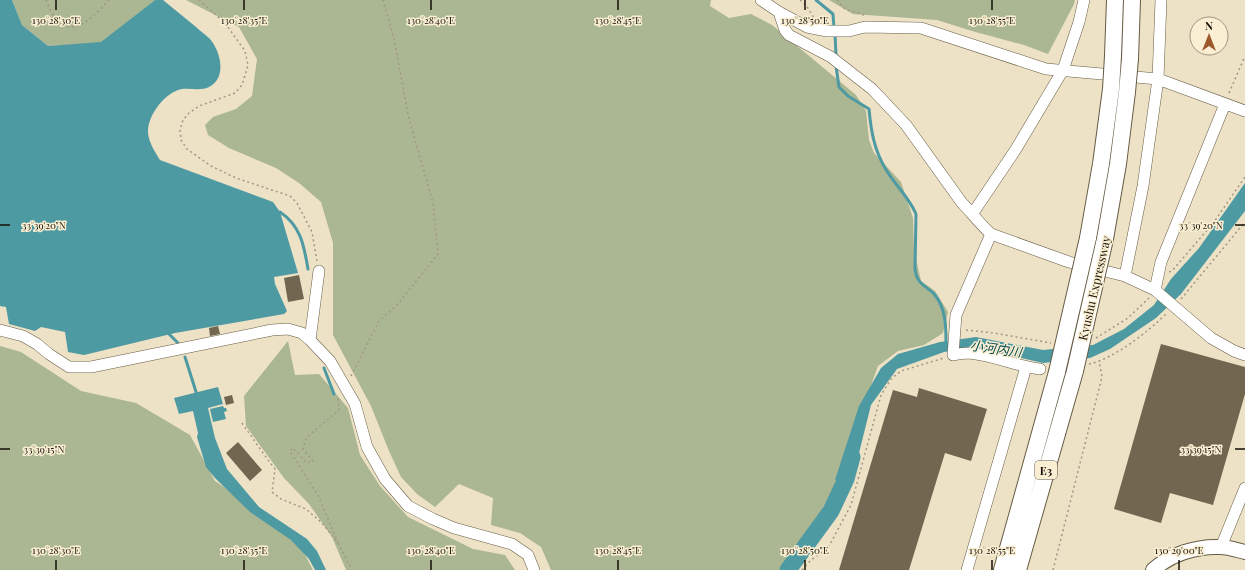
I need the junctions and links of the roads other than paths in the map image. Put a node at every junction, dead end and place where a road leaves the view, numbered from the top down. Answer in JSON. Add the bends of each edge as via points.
{"nodes":[{"id":1,"x":761,"y":0,"type":"edge"},
{"id":2,"x":1084,"y":0,"type":"edge"},
{"id":3,"x":1115,"y":0,"type":"edge"},
{"id":4,"x":1132,"y":0,"type":"edge"},
{"id":5,"x":1161,"y":0,"type":"edge"},
{"id":6,"x":779,"y":12,"type":"junction"},
{"id":7,"x":1063,"y":70,"type":"junction"},
{"id":8,"x":1158,"y":79,"type":"junction"},
{"id":9,"x":1225,"y":104,"type":"junction"},
{"id":10,"x":1245,"y":112,"type":"edge"},
{"id":11,"x":973,"y":214,"type":"junction"},
{"id":12,"x":991,"y":234,"type":"junction"},
{"id":13,"x":319,"y":271,"type":"road end"},
{"id":14,"x":1125,"y":276,"type":"junction"},
{"id":15,"x":1155,"y":290,"type":"junction"},
{"id":16,"x":0,"y":330,"type":"edge"},
{"id":17,"x":310,"y":340,"type":"junction"},
{"id":18,"x":1245,"y":355,"type":"edge"},
{"id":19,"x":1026,"y":367,"type":"junction"},
{"id":20,"x":1040,"y":369,"type":"dead end"},
{"id":21,"x":1245,"y":488,"type":"edge"},
{"id":22,"x":1221,"y":547,"type":"junction"},
{"id":23,"x":1245,"y":552,"type":"edge"},
{"id":24,"x":534,"y":570,"type":"edge"},
{"id":25,"x":967,"y":570,"type":"edge"},
{"id":26,"x":1002,"y":570,"type":"edge"},
{"id":27,"x":1018,"y":570,"type":"edge"},
{"id":28,"x":1153,"y":570,"type":"edge"}],
"edges":[{"from":1,"to":6,"type":"street"},
{"from":2,"to":7,"type":"street"},
{"from":3,"to":26,"type":"highway","name":"Kyushu Expressway","number":"E3","bridge":true,"via":[[1111,89],[1088,238],[1057,372]]},
{"from":4,"to":27,"type":"highway","name":"Kyushu Expressway","number":"E3","bridge":true,"via":[[1127,92],[1105,239],[1075,371]]},
{"from":5,"to":8,"type":"street"},
{"from":6,"to":7,"type":"street","via":[[807,27],[823,31],[849,31],[865,27],[922,28],[1046,69]]},
{"from":6,"to":11,"type":"street","via":[[789,35],[831,57],[872,89],[906,125],[962,203]]},
{"from":7,"to":8,"type":"street"},
{"from":7,"to":11,"type":"street","via":[[1016,149]]},
{"from":8,"to":9,"type":"street"},
{"from":8,"to":14,"type":"street","via":[[1143,186]]},
{"from":9,"to":10,"type":"street"},
{"from":9,"to":15,"type":"street","via":[[1161,262]]},
{"from":11,"to":12,"type":"street"},
{"from":12,"to":14,"type":"street","via":[[1069,262]]},
{"from":12,"to":19,"type":"street","via":[[956,315],[953,355],[968,353]]},
{"from":13,"to":17,"type":"street"},
{"from":14,"to":15,"type":"street"},
{"from":15,"to":18,"type":"street","via":[[1211,338]]},
{"from":16,"to":17,"type":"street","via":[[23,336],[69,367],[105,365],[272,330],[294,330]]},
{"from":17,"to":24,"type":"street","via":[[330,361],[342,390],[355,404],[367,447],[385,479],[408,506],[454,528],[512,544],[528,555]]},
{"from":19,"to":20,"type":"street"},
{"from":19,"to":25,"type":"street"},
{"from":21,"to":22,"type":"street"},
{"from":22,"to":23,"type":"main road"},
{"from":22,"to":28,"type":"main road","via":[[1182,552]]}]}
